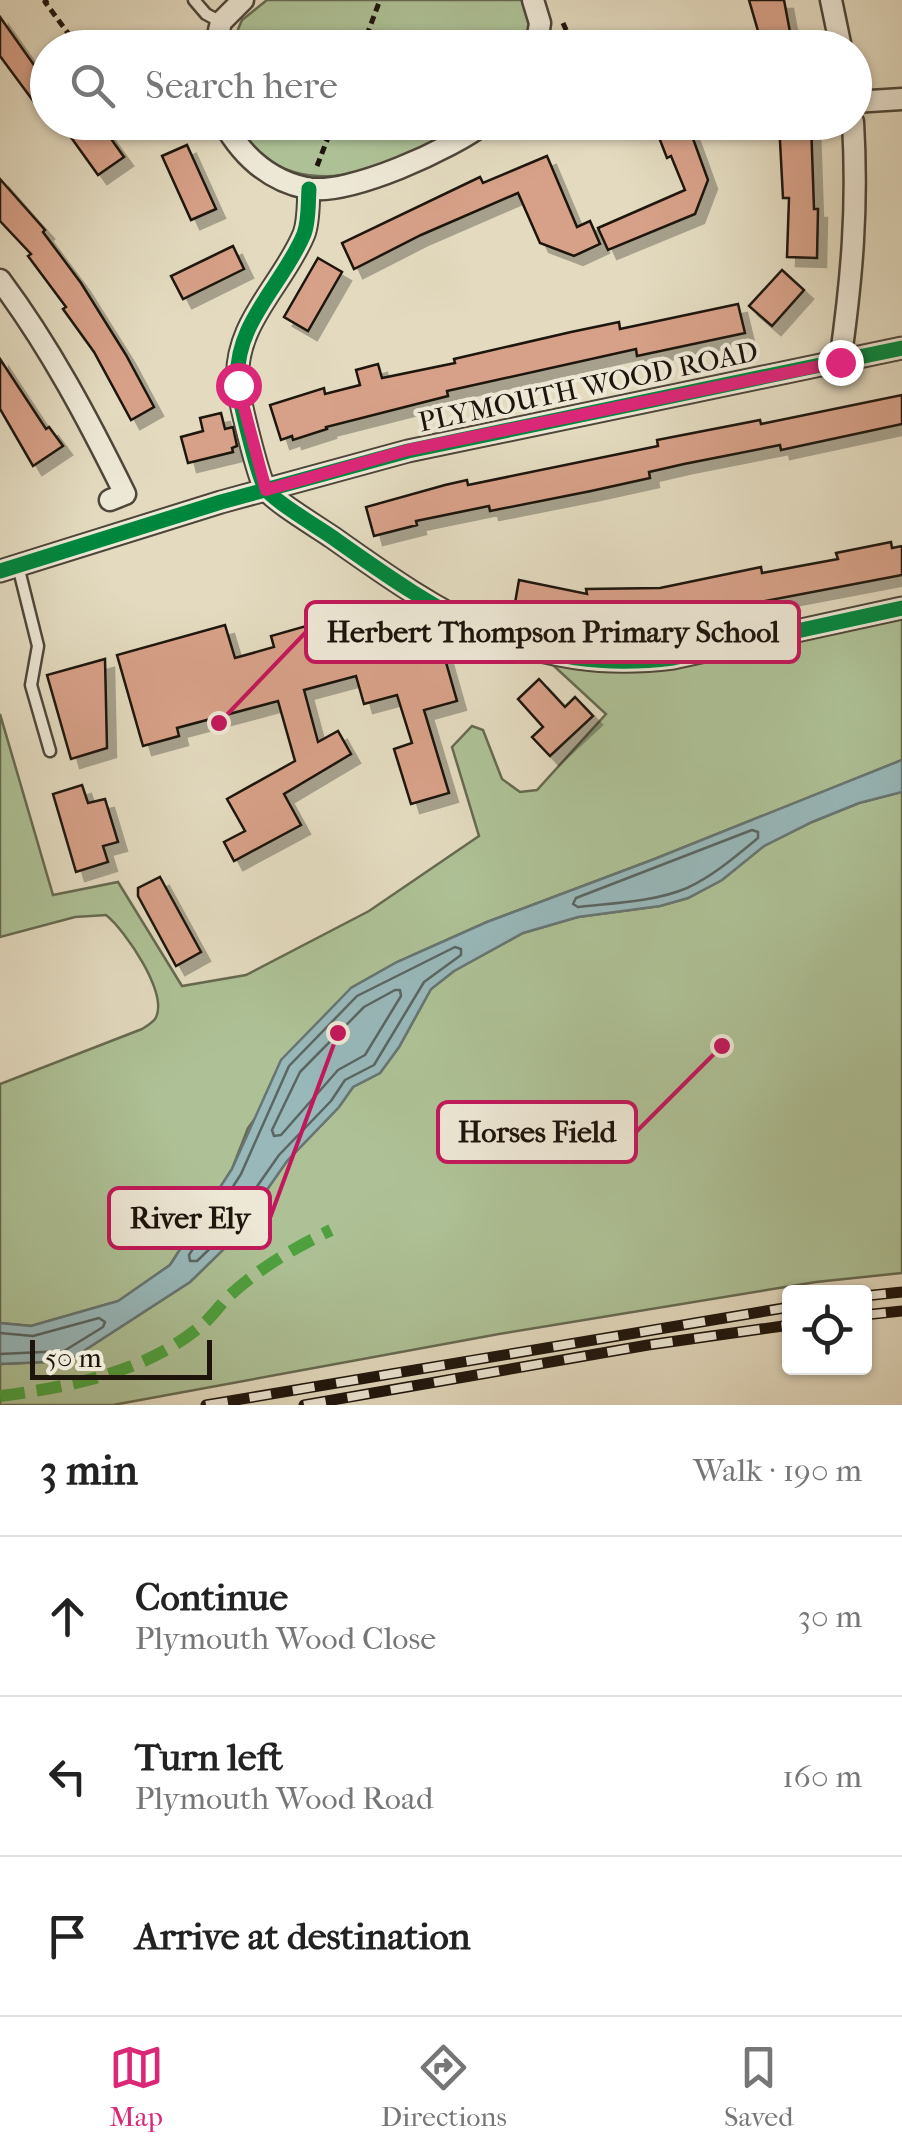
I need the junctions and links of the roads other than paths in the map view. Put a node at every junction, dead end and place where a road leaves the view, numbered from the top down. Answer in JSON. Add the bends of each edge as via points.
{"nodes":[{"id":1,"x":194,"y":0,"type":"edge"},
{"id":2,"x":243,"y":0,"type":"edge"},
{"id":3,"x":533,"y":0,"type":"edge"},
{"id":4,"x":831,"y":0,"type":"edge"},
{"id":5,"x":221,"y":22,"type":"junction"},
{"id":6,"x":219,"y":30,"type":"edge"},
{"id":7,"x":539,"y":30,"type":"edge"},
{"id":8,"x":837,"y":30,"type":"edge"},
{"id":9,"x":902,"y":99,"type":"edge"},
{"id":10,"x":872,"y":101,"type":"edge"},
{"id":11,"x":233,"y":140,"type":"edge"},
{"id":12,"x":459,"y":140,"type":"edge"},
{"id":13,"x":855,"y":140,"type":"edge"},
{"id":14,"x":308,"y":189,"type":"junction"},
{"id":15,"x":0,"y":280,"type":"edge"},
{"id":16,"x":902,"y":348,"type":"edge"},
{"id":17,"x":840,"y":362,"type":"junction"},
{"id":18,"x":266,"y":490,"type":"junction"},
{"id":19,"x":110,"y":500,"type":"dead end"},
{"id":20,"x":9,"y":568,"type":"edge"},
{"id":21,"x":902,"y":608,"type":"edge"},
{"id":22,"x":50,"y":751,"type":"dead end"}],
"edges":[{"from":1,"to":5,"type":"lane"},
{"from":2,"to":5,"type":"street"},
{"from":3,"to":7,"type":"street"},
{"from":4,"to":8,"type":"street"},
{"from":5,"to":6,"type":"street"},
{"from":9,"to":10,"type":"street"},
{"from":11,"to":14,"type":"street","via":[[258,166]]},
{"from":12,"to":14,"type":"street","via":[[412,164],[342,186]]},
{"from":13,"to":17,"type":"street","via":[[858,194]]},
{"from":14,"to":18,"type":"street","via":[[304,233],[246,330],[238,359],[238,385]]},
{"from":15,"to":19,"type":"street","via":[[86,414],[126,494]]},
{"from":16,"to":17,"type":"street","name":"PLYMOUTH WOOD ROAD"},
{"from":17,"to":18,"type":"street","name":"PLYMOUTH WOOD ROAD","via":[[408,450]]},
{"from":18,"to":20,"type":"street","name":"PLYMOUTH WOOD ROAD"},
{"from":18,"to":21,"type":"street","via":[[445,612],[541,654],[594,661],[673,658]]},
{"from":20,"to":22,"type":"lane","via":[[38,646],[31,686]]}]}
